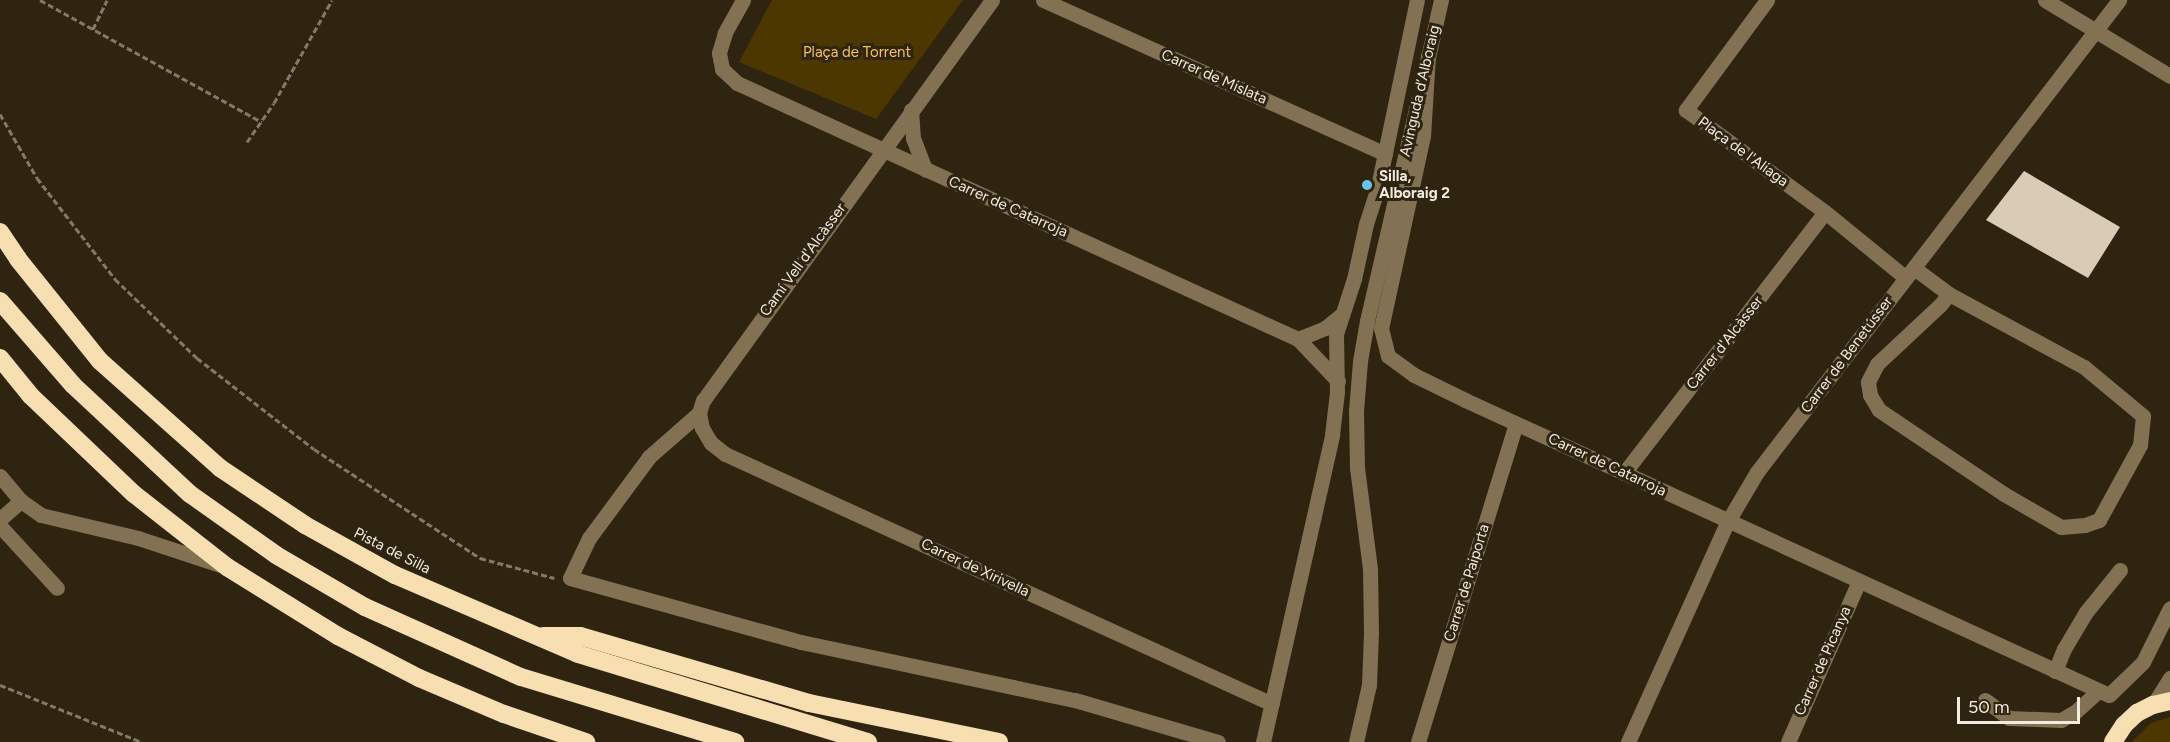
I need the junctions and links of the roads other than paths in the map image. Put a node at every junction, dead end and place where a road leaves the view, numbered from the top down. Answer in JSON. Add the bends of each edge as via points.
{"nodes":[{"id":1,"x":743,"y":0,"type":"edge"},
{"id":2,"x":992,"y":0,"type":"edge"},
{"id":3,"x":1043,"y":0,"type":"edge"},
{"id":4,"x":1417,"y":0,"type":"edge"},
{"id":5,"x":1441,"y":0,"type":"edge"},
{"id":6,"x":2045,"y":0,"type":"edge"},
{"id":7,"x":2119,"y":0,"type":"edge"},
{"id":8,"x":1764,"y":1,"type":"edge"},
{"id":9,"x":2096,"y":31,"type":"junction"},
{"id":10,"x":1428,"y":55,"type":"junction"},
{"id":11,"x":2170,"y":76,"type":"edge"},
{"id":12,"x":911,"y":110,"type":"junction"},
{"id":13,"x":882,"y":150,"type":"junction"},
{"id":14,"x":1385,"y":154,"type":"junction"},
{"id":15,"x":925,"y":170,"type":"junction"},
{"id":16,"x":1378,"y":187,"type":"junction"},
{"id":17,"x":1825,"y":212,"type":"junction"},
{"id":18,"x":0,"y":232,"type":"edge"},
{"id":19,"x":1910,"y":273,"type":"junction"},
{"id":20,"x":1949,"y":294,"type":"junction"},
{"id":21,"x":0,"y":301,"type":"edge"},
{"id":22,"x":1340,"y":316,"type":"junction"},
{"id":23,"x":1367,"y":321,"type":"junction"},
{"id":24,"x":1299,"y":339,"type":"junction"},
{"id":25,"x":0,"y":358,"type":"edge"},
{"id":26,"x":1338,"y":381,"type":"junction"},
{"id":27,"x":699,"y":413,"type":"junction"},
{"id":28,"x":1516,"y":424,"type":"junction"},
{"id":29,"x":1624,"y":473,"type":"junction"},
{"id":30,"x":0,"y":476,"type":"edge"},
{"id":31,"x":21,"y":501,"type":"junction"},
{"id":32,"x":0,"y":519,"type":"edge"},
{"id":33,"x":1728,"y":521,"type":"junction"},
{"id":34,"x":0,"y":526,"type":"edge"},
{"id":35,"x":227,"y":567,"type":"junction"},
{"id":36,"x":2120,"y":570,"type":"dead end"},
{"id":37,"x":1859,"y":581,"type":"junction"},
{"id":38,"x":57,"y":588,"type":"dead end"},
{"id":39,"x":2170,"y":608,"type":"edge"},
{"id":40,"x":534,"y":636,"type":"junction"},
{"id":41,"x":2055,"y":671,"type":"junction"},
{"id":42,"x":2170,"y":678,"type":"edge"},
{"id":43,"x":2103,"y":693,"type":"junction"},
{"id":44,"x":1985,"y":700,"type":"dead end"},
{"id":45,"x":2161,"y":703,"type":"edge"},
{"id":46,"x":1272,"y":704,"type":"junction"},
{"id":47,"x":2112,"y":741,"type":"edge"},
{"id":48,"x":586,"y":742,"type":"edge"},
{"id":49,"x":735,"y":742,"type":"edge"},
{"id":50,"x":868,"y":742,"type":"edge"},
{"id":51,"x":999,"y":742,"type":"edge"},
{"id":52,"x":1218,"y":742,"type":"edge"},
{"id":53,"x":1263,"y":742,"type":"edge"},
{"id":54,"x":1356,"y":742,"type":"edge"},
{"id":55,"x":1418,"y":742,"type":"edge"},
{"id":56,"x":1628,"y":742,"type":"edge"},
{"id":57,"x":1788,"y":742,"type":"edge"}],
"edges":[{"from":1,"to":13,"type":"street","name":"Carrer de Catarroja","via":[[721,44],[722,69],[746,88]]},
{"from":2,"to":12,"type":"street","name":"Camí Vell d'Alcàsser"},
{"from":3,"to":14,"type":"street","name":"Carrer de Mislata"},
{"from":4,"to":14,"type":"street","name":"Avinguda d’Alboraig"},
{"from":5,"to":10,"type":"street","name":"Avinguda d’Alboraig"},
{"from":6,"to":9,"type":"street"},
{"from":7,"to":9,"type":"street","name":"Carrer de Benetússer"},
{"from":8,"to":17,"type":"street","name":"Plaça de l'Aliaga","via":[[1686,110]]},
{"from":9,"to":11,"type":"street"},
{"from":9,"to":19,"type":"street","name":"Carrer de Benetússer"},
{"from":10,"to":23,"type":"street","name":"Avinguda d’Alboraig"},
{"from":10,"to":28,"type":"street","name":"Carrer de Catarroja","via":[[1423,136],[1381,328],[1388,356],[1414,375]]},
{"from":12,"to":13,"type":"street","name":"Camí Vell d'Alcàsser"},
{"from":12,"to":15,"type":"street","via":[[915,144]]},
{"from":13,"to":15,"type":"street","name":"Carrer de Catarroja"},
{"from":13,"to":27,"type":"street","name":"Camí Vell d'Alcàsser","via":[[703,399]]},
{"from":14,"to":16,"type":"street","name":"Avinguda d’Alboraig"},
{"from":15,"to":24,"type":"street","name":"Carrer de Catarroja"},
{"from":16,"to":22,"type":"street"},
{"from":16,"to":23,"type":"street","name":"Avinguda d’Alboraig","via":[[1365,268]]},
{"from":17,"to":19,"type":"street","name":"Plaça de l'Aliaga"},
{"from":17,"to":29,"type":"street","name":"Carrer d'Alcàsser"},
{"from":18,"to":40,"type":"highway","name":"Pista de Silla","via":[[100,361],[220,468],[305,525],[395,575]]},
{"from":19,"to":20,"type":"street","name":"Plaça de l'Aliaga"},
{"from":19,"to":33,"type":"street","name":"Carrer de Benetússer","via":[[1757,472]]},
{"from":20,"to":20,"type":"street","name":"Plaça de l'Aliaga","via":[[2084,367],[2143,416],[2140,444],[2099,520],[2061,527],[2004,494],[1879,410],[1868,382],[1877,364]]},
{"from":21,"to":49,"type":"highway","via":[[73,385],[190,494],[276,555],[365,607],[521,677]]},
{"from":22,"to":24,"type":"street","via":[[1325,328]]},
{"from":22,"to":26,"type":"street","via":[[1335,346]]},
{"from":23,"to":54,"type":"street","via":[[1356,411],[1357,468],[1370,568],[1371,632],[1369,685]]},
{"from":24,"to":26,"type":"street","name":"Carrer de Catarroja"},
{"from":25,"to":35,"type":"highway","via":[[31,396],[134,494]]},
{"from":26,"to":46,"type":"street","via":[[1332,435]]},
{"from":27,"to":46,"type":"street","name":"Carrer de Xirivella","via":[[706,436],[725,454]]},
{"from":27,"to":52,"type":"street","via":[[649,457],[589,538],[570,578],[801,642],[1075,700]]},
{"from":28,"to":29,"type":"street","name":"Carrer de Catarroja"},
{"from":28,"to":55,"type":"street","name":"Carrer de Paiporta"},
{"from":29,"to":33,"type":"street","name":"Carrer de Catarroja"},
{"from":30,"to":31,"type":"street"},
{"from":31,"to":32,"type":"street"},
{"from":31,"to":35,"type":"street","via":[[49,518],[138,538]]},
{"from":33,"to":37,"type":"street","name":"Carrer de Catarroja"},
{"from":33,"to":56,"type":"street","name":"Carrer de Benetússer"},
{"from":34,"to":38,"type":"street"},
{"from":35,"to":48,"type":"highway","via":[[338,636],[420,678],[504,714]]},
{"from":36,"to":41,"type":"street","via":[[2086,612]]},
{"from":37,"to":41,"type":"street","name":"Carrer de Catarroja"},
{"from":37,"to":57,"type":"street","name":"Carrer de Picanya"},
{"from":39,"to":43,"type":"street","via":[[2143,662]]},
{"from":40,"to":50,"type":"highway","name":"Pista de Silla","via":[[578,654]]},
{"from":40,"to":51,"type":"highway","via":[[580,636],[809,703]]},
{"from":41,"to":43,"type":"street","name":"Carrer de Catarroja"},
{"from":42,"to":45,"type":"street"},
{"from":43,"to":44,"type":"street","via":[[2061,720],[2009,718]]},
{"from":45,"to":47,"type":"highway","via":[[2137,713]]},
{"from":46,"to":53,"type":"street"}]}
